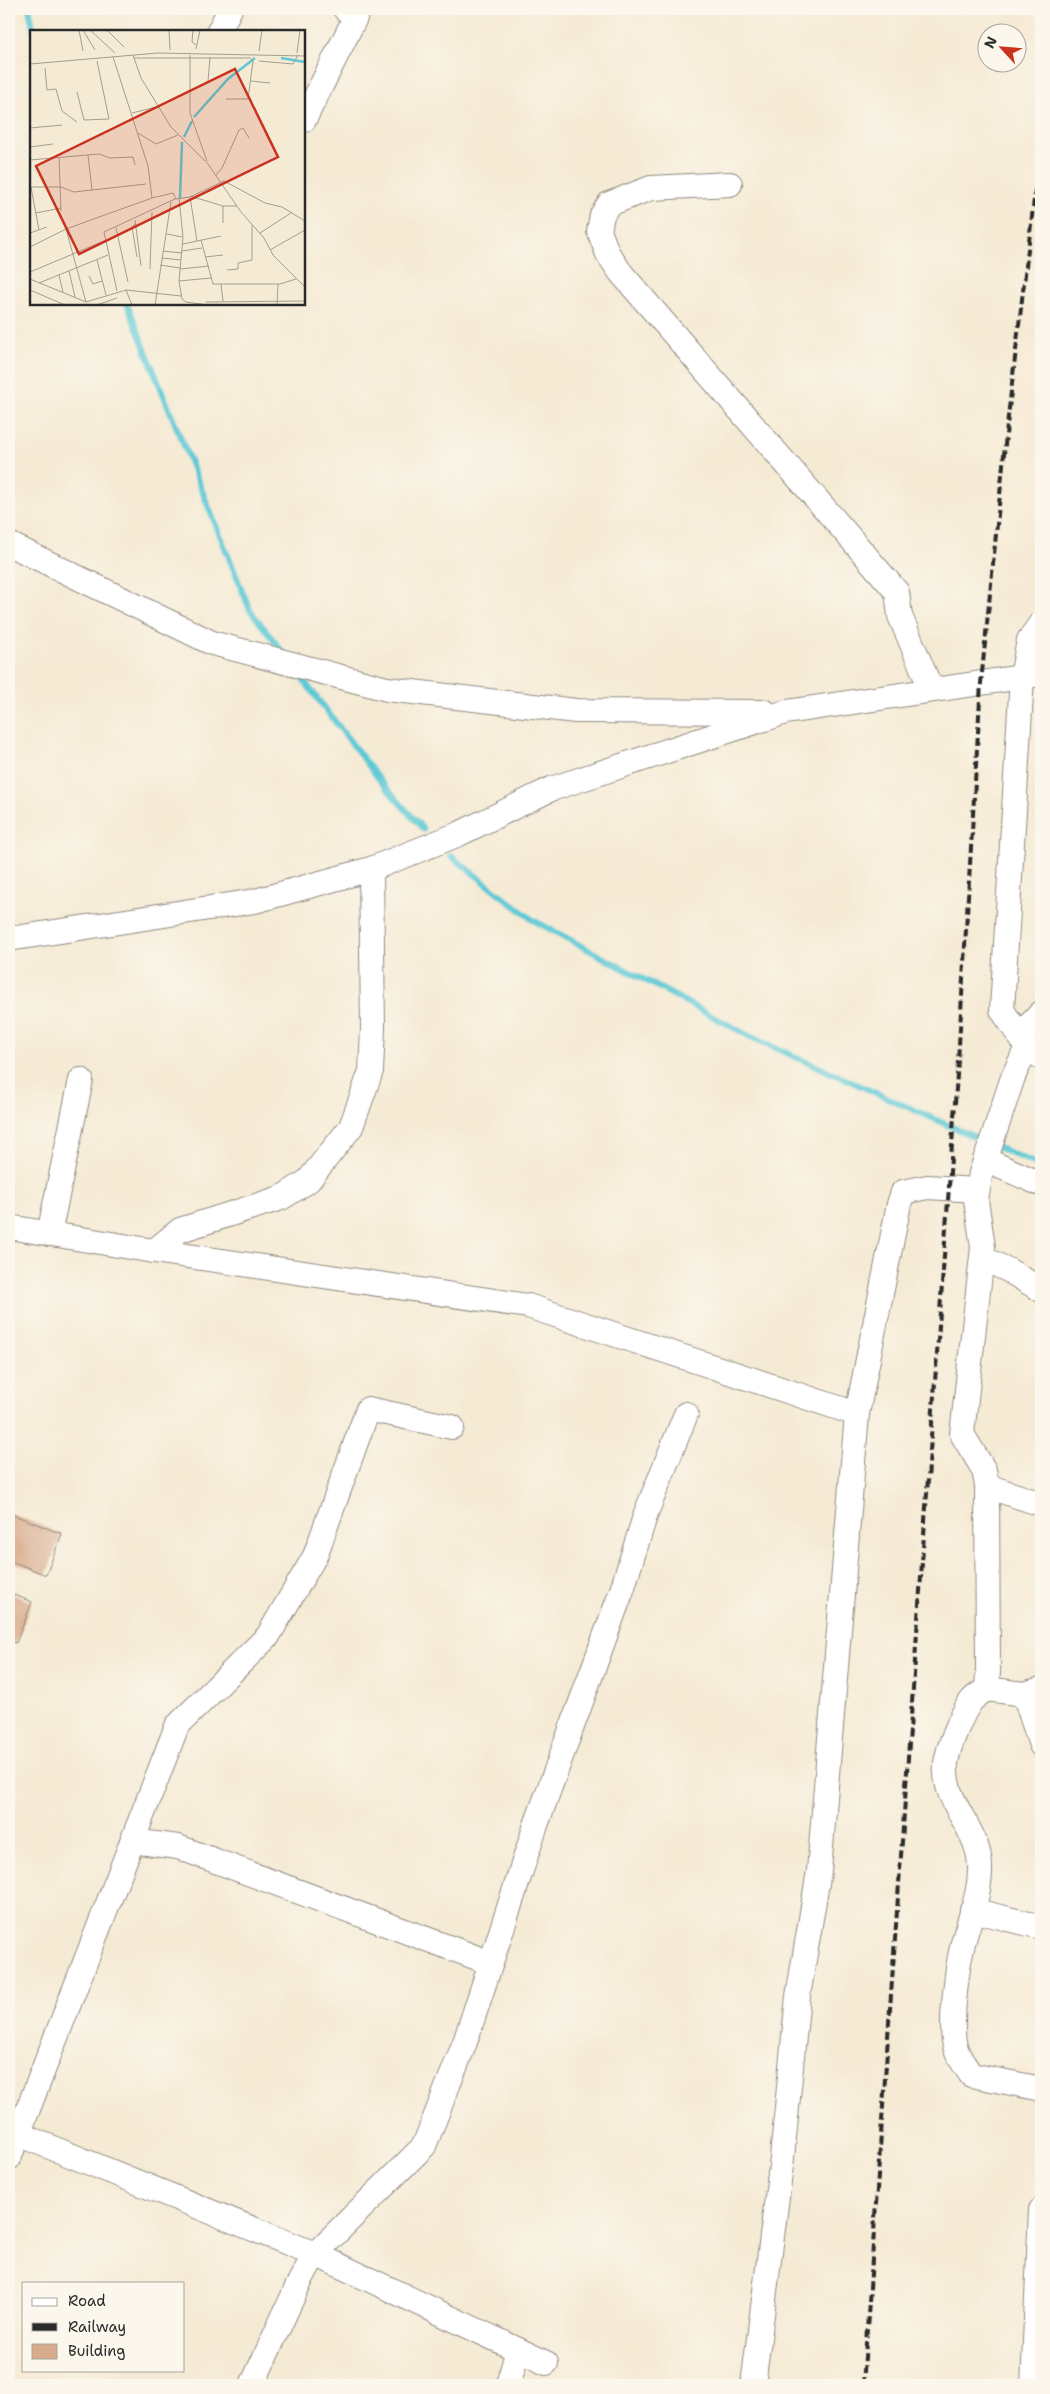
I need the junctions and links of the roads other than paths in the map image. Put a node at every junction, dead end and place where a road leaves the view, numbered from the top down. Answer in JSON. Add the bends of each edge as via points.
{"nodes":[{"id":1,"x":230,"y":9,"type":"edge"},
{"id":2,"x":345,"y":9,"type":"edge"},
{"id":3,"x":219,"y":30,"type":"edge"},
{"id":4,"x":305,"y":118,"type":"edge"},
{"id":5,"x":730,"y":184,"type":"dead end"},
{"id":6,"x":9,"y":544,"type":"edge"},
{"id":7,"x":1041,"y":623,"type":"edge"},
{"id":8,"x":1032,"y":675,"type":"edge"},
{"id":9,"x":932,"y":689,"type":"junction"},
{"id":10,"x":786,"y":712,"type":"junction"},
{"id":11,"x":371,"y":869,"type":"junction"},
{"id":12,"x":9,"y":939,"type":"edge"},
{"id":13,"x":1041,"y":1013,"type":"edge"},
{"id":14,"x":1029,"y":1046,"type":"edge"},
{"id":15,"x":82,"y":1080,"type":"dead end"},
{"id":16,"x":985,"y":1160,"type":"junction"},
{"id":17,"x":1041,"y":1184,"type":"edge"},
{"id":18,"x":977,"y":1190,"type":"junction"},
{"id":19,"x":9,"y":1227,"type":"edge"},
{"id":20,"x":49,"y":1234,"type":"junction"},
{"id":21,"x":154,"y":1251,"type":"junction"},
{"id":22,"x":982,"y":1258,"type":"junction"},
{"id":23,"x":1041,"y":1290,"type":"edge"},
{"id":24,"x":686,"y":1414,"type":"dead end"},
{"id":25,"x":857,"y":1414,"type":"junction"},
{"id":26,"x":452,"y":1427,"type":"dead end"},
{"id":27,"x":987,"y":1486,"type":"junction"},
{"id":28,"x":1041,"y":1504,"type":"edge"},
{"id":29,"x":987,"y":1689,"type":"junction"},
{"id":30,"x":1033,"y":1691,"type":"edge"},
{"id":31,"x":1041,"y":1745,"type":"edge"},
{"id":32,"x":132,"y":1841,"type":"junction"},
{"id":33,"x":972,"y":1910,"type":"junction"},
{"id":34,"x":1041,"y":1927,"type":"edge"},
{"id":35,"x":491,"y":1962,"type":"junction"},
{"id":36,"x":1041,"y":2088,"type":"edge"},
{"id":37,"x":18,"y":2134,"type":"junction"},
{"id":38,"x":9,"y":2158,"type":"edge"},
{"id":39,"x":1041,"y":2210,"type":"edge"},
{"id":40,"x":315,"y":2254,"type":"junction"},
{"id":41,"x":518,"y":2350,"type":"junction"},
{"id":42,"x":546,"y":2363,"type":"dead end"},
{"id":43,"x":252,"y":2385,"type":"edge"},
{"id":44,"x":508,"y":2385,"type":"edge"},
{"id":45,"x":753,"y":2385,"type":"edge"},
{"id":46,"x":1033,"y":2385,"type":"edge"}],
"edges":[{"from":1,"to":3,"type":"street"},
{"from":2,"to":4,"type":"street","via":[[353,13],[354,18]]},
{"from":5,"to":9,"type":"street","via":[[651,188],[609,204],[602,215],[599,231],[608,254],[652,310],[897,592],[900,616]]},
{"from":6,"to":10,"type":"street","via":[[212,642],[387,689],[576,711]]},
{"from":7,"to":8,"type":"street","via":[[1029,640]]},
{"from":8,"to":9,"type":"street"},
{"from":8,"to":14,"type":"street","via":[[1002,1010]]},
{"from":9,"to":10,"type":"street"},
{"from":10,"to":11,"type":"street","via":[[551,790],[459,834]]},
{"from":11,"to":12,"type":"street","via":[[255,901]]},
{"from":11,"to":21,"type":"street","via":[[371,1071],[351,1127],[308,1181],[281,1198],[180,1230]]},
{"from":13,"to":14,"type":"street"},
{"from":14,"to":16,"type":"street","via":[[1013,1077]]},
{"from":15,"to":20,"type":"street"},
{"from":16,"to":17,"type":"street"},
{"from":16,"to":18,"type":"street"},
{"from":18,"to":22,"type":"street"},
{"from":18,"to":25,"type":"street","via":[[927,1187],[903,1192]]},
{"from":19,"to":20,"type":"street"},
{"from":20,"to":21,"type":"street"},
{"from":21,"to":25,"type":"street","via":[[528,1306]]},
{"from":22,"to":23,"type":"street"},
{"from":22,"to":27,"type":"street","via":[[962,1434],[984,1470]]},
{"from":24,"to":35,"type":"street","via":[[646,1514]]},
{"from":25,"to":45,"type":"street","via":[[819,1871],[798,1996],[782,2158]]},
{"from":26,"to":32,"type":"street","via":[[368,1409],[315,1556],[268,1636],[177,1726]]},
{"from":27,"to":28,"type":"street"},
{"from":27,"to":29,"type":"street"},
{"from":29,"to":30,"type":"street"},
{"from":29,"to":33,"type":"street","via":[[972,1701],[963,1716],[945,1772],[948,1790],[970,1831],[980,1866]]},
{"from":30,"to":31,"type":"street"},
{"from":32,"to":35,"type":"street","via":[[178,1847]]},
{"from":32,"to":37,"type":"street"},
{"from":33,"to":34,"type":"street"},
{"from":33,"to":36,"type":"street","via":[[964,1940],[953,2019],[956,2049],[971,2075]]},
{"from":35,"to":40,"type":"street","via":[[465,2042],[424,2146]]},
{"from":37,"to":38,"type":"street"},
{"from":37,"to":40,"type":"street"},
{"from":39,"to":46,"type":"street"},
{"from":40,"to":41,"type":"street"},
{"from":40,"to":43,"type":"street"},
{"from":41,"to":42,"type":"street"},
{"from":41,"to":44,"type":"street"}]}
